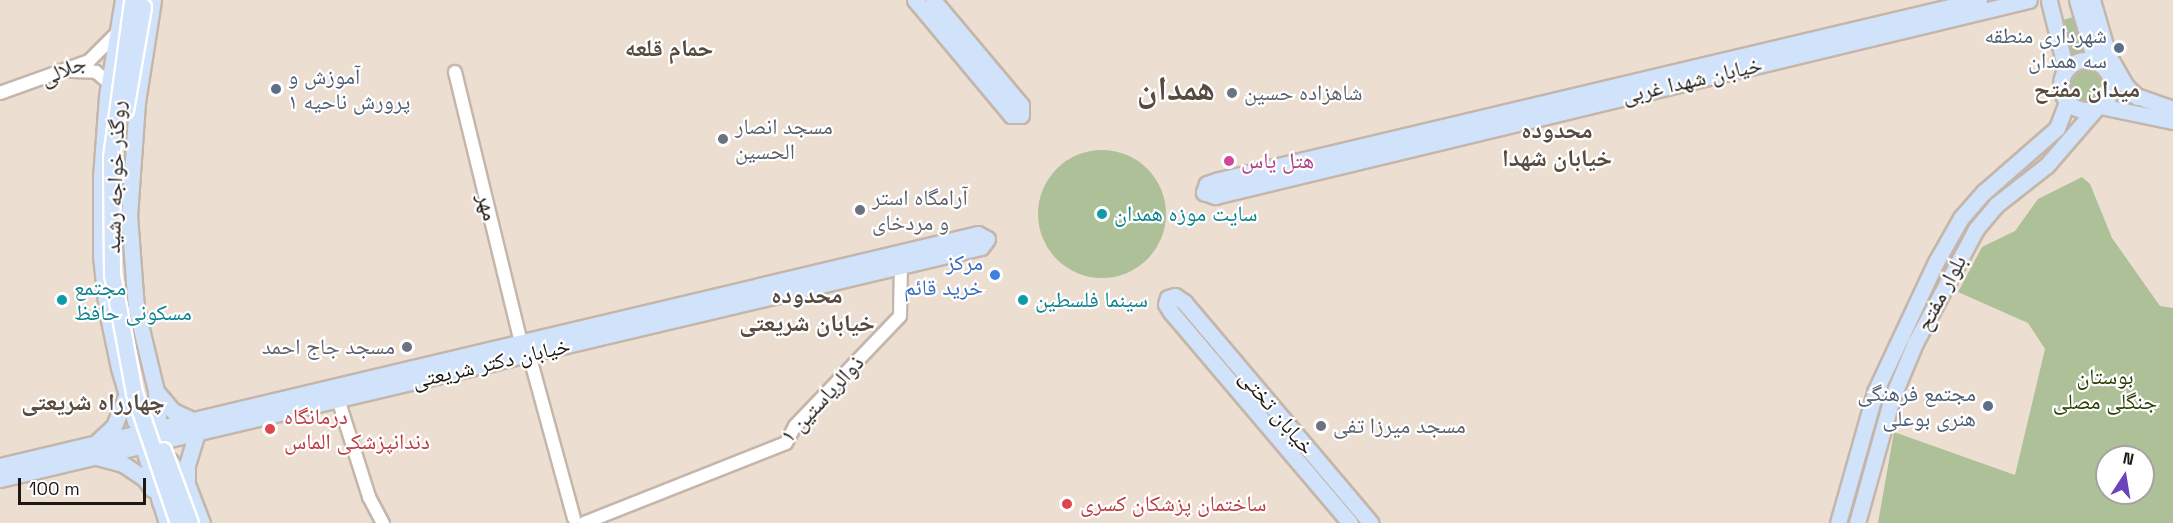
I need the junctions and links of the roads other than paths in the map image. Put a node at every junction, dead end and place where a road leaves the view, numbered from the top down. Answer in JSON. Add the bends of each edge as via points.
{"nodes":[{"id":1,"x":915,"y":0,"type":"edge"},
{"id":2,"x":933,"y":0,"type":"edge"},
{"id":3,"x":1979,"y":0,"type":"edge"},
{"id":4,"x":2029,"y":0,"type":"edge"},
{"id":5,"x":2048,"y":0,"type":"edge"},
{"id":6,"x":2070,"y":0,"type":"edge"},
{"id":7,"x":2077,"y":0,"type":"edge"},
{"id":8,"x":2092,"y":0,"type":"edge"},
{"id":9,"x":138,"y":1,"type":"edge"},
{"id":10,"x":117,"y":33,"type":"junction"},
{"id":11,"x":2095,"y":61,"type":"junction"},
{"id":12,"x":2066,"y":69,"type":"junction"},
{"id":13,"x":62,"y":72,"type":"junction"},
{"id":14,"x":455,"y":72,"type":"dead end"},
{"id":15,"x":109,"y":83,"type":"junction"},
{"id":16,"x":2111,"y":86,"type":"junction"},
{"id":17,"x":0,"y":93,"type":"edge"},
{"id":18,"x":2137,"y":97,"type":"junction"},
{"id":19,"x":2067,"y":102,"type":"junction"},
{"id":20,"x":2099,"y":107,"type":"junction"},
{"id":21,"x":2173,"y":109,"type":"edge"},
{"id":22,"x":2173,"y":121,"type":"edge"},
{"id":23,"x":879,"y":264,"type":"junction"},
{"id":24,"x":901,"y":266,"type":"junction"},
{"id":25,"x":525,"y":348,"type":"junction"},
{"id":26,"x":155,"y":392,"type":"junction"},
{"id":27,"x":127,"y":394,"type":"junction"},
{"id":28,"x":338,"y":399,"type":"junction"},
{"id":29,"x":1276,"y":411,"type":"junction"},
{"id":30,"x":1264,"y":421,"type":"junction"},
{"id":31,"x":194,"y":427,"type":"junction"},
{"id":32,"x":168,"y":433,"type":"junction"},
{"id":33,"x":141,"y":439,"type":"junction"},
{"id":34,"x":95,"y":450,"type":"junction"},
{"id":35,"x":0,"y":466,"type":"edge"},
{"id":36,"x":0,"y":479,"type":"edge"},
{"id":37,"x":187,"y":484,"type":"junction"},
{"id":38,"x":160,"y":502,"type":"junction"},
{"id":39,"x":578,"y":522,"type":"edge"},
{"id":40,"x":167,"y":523,"type":"edge"},
{"id":41,"x":178,"y":523,"type":"edge"},
{"id":42,"x":190,"y":523,"type":"edge"},
{"id":43,"x":202,"y":523,"type":"edge"},
{"id":44,"x":383,"y":523,"type":"edge"},
{"id":45,"x":1350,"y":523,"type":"edge"},
{"id":46,"x":1371,"y":523,"type":"edge"},
{"id":47,"x":1838,"y":523,"type":"edge"},
{"id":48,"x":1857,"y":523,"type":"edge"}],
"edges":[{"from":1,"to":2,"type":"main road","via":[[1013,106]]},
{"from":3,"to":4,"type":"main road","name":"خیابان شهدا غربی","via":[[1213,189]]},
{"from":5,"to":6,"type":"main road","via":[[2057,4]]},
{"from":5,"to":12,"type":"main road"},
{"from":7,"to":11,"type":"main road"},
{"from":8,"to":18,"type":"main road","via":[[2108,55],[2125,85]]},
{"from":9,"to":10,"type":"main road"},
{"from":9,"to":26,"type":"main road","via":[[137,102],[129,204],[136,308]]},
{"from":9,"to":41,"type":"main road","name":"روگذر خواجه رشید","bridge":true,"via":[[111,158],[112,274],[134,393]]},
{"from":9,"to":42,"type":"main road","name":"روگذر خواجه رشید","bridge":true,"via":[[121,152],[120,266],[134,352]]},
{"from":10,"to":13,"type":"street","name":"جلالی","via":[[99,53]]},
{"from":10,"to":15,"type":"main road"},
{"from":11,"to":12,"type":"main road","via":[[2079,61]]},
{"from":11,"to":16,"type":"main road","via":[[2107,71]]},
{"from":12,"to":19,"type":"main road","via":[[2061,86]]},
{"from":13,"to":15,"type":"street","via":[[96,72]]},
{"from":13,"to":17,"type":"street","name":"جلالی"},
{"from":14,"to":25,"type":"street","name":"مهر"},
{"from":15,"to":27,"type":"main road","via":[[101,178],[101,256],[107,311]]},
{"from":16,"to":18,"type":"main road"},
{"from":16,"to":20,"type":"main road"},
{"from":18,"to":21,"type":"main road"},
{"from":19,"to":20,"type":"main road","via":[[2079,110]]},
{"from":19,"to":47,"type":"main road","name":"بلوار مفتح","via":[[2057,128],[1984,192],[1961,218],[1936,262],[1875,392]]},
{"from":20,"to":22,"type":"main road"},
{"from":20,"to":48,"type":"main road","name":"بلوار مفتح","via":[[2047,165],[1996,205],[1964,249],[1892,398]]},
{"from":23,"to":24,"type":"main road","name":"خیابان دکتر شریعتی"},
{"from":23,"to":24,"type":"main road","name":"خیابان دکتر شریعتی","via":[[979,240]]},
{"from":23,"to":25,"type":"main road","name":"خیابان دکتر شریعتی"},
{"from":24,"to":39,"type":"street","name":"ذوالریاستین ۱","via":[[900,316],[795,426],[786,443]]},
{"from":25,"to":28,"type":"main road","name":"خیابان دکتر شریعتی"},
{"from":25,"to":31,"type":"main road","name":"خیابان دکتر شریعتی"},
{"from":25,"to":39,"type":"street","name":"مهر"},
{"from":26,"to":27,"type":"main road","via":[[158,418],[151,425],[135,421]]},
{"from":26,"to":31,"type":"main road"},
{"from":26,"to":32,"type":"main road"},
{"from":27,"to":34,"type":"main road","via":[[114,426]]},
{"from":28,"to":31,"type":"main road","name":"خیابان دکتر شریعتی"},
{"from":28,"to":44,"type":"street","via":[[369,497]]},
{"from":29,"to":30,"type":"main road"},
{"from":29,"to":30,"type":"main road","name":"خیابان تختی","via":[[1184,302],[1175,296],[1168,298],[1166,304],[1171,312]]},
{"from":29,"to":46,"type":"main road","name":"خیابان تختی"},
{"from":30,"to":45,"type":"main road","name":"خیابان تختی"},
{"from":31,"to":32,"type":"main road","name":"خیابان دکتر شریعتی"},
{"from":31,"to":37,"type":"main road"},
{"from":32,"to":33,"type":"main road","name":"خیابان دکتر شریعتی"},
{"from":33,"to":34,"type":"main road","name":"خیابان دکتر شریعتی"},
{"from":33,"to":38,"type":"main road"},
{"from":34,"to":35,"type":"main road","name":"خیابان دکتر شریعتی"},
{"from":34,"to":36,"type":"main road","name":"خیابان دکتر شریعتی"},
{"from":34,"to":38,"type":"main road","via":[[145,479]]},
{"from":37,"to":38,"type":"main road","via":[[173,463],[160,462],[156,479]]},
{"from":37,"to":43,"type":"main road"},
{"from":38,"to":40,"type":"main road"}]}
